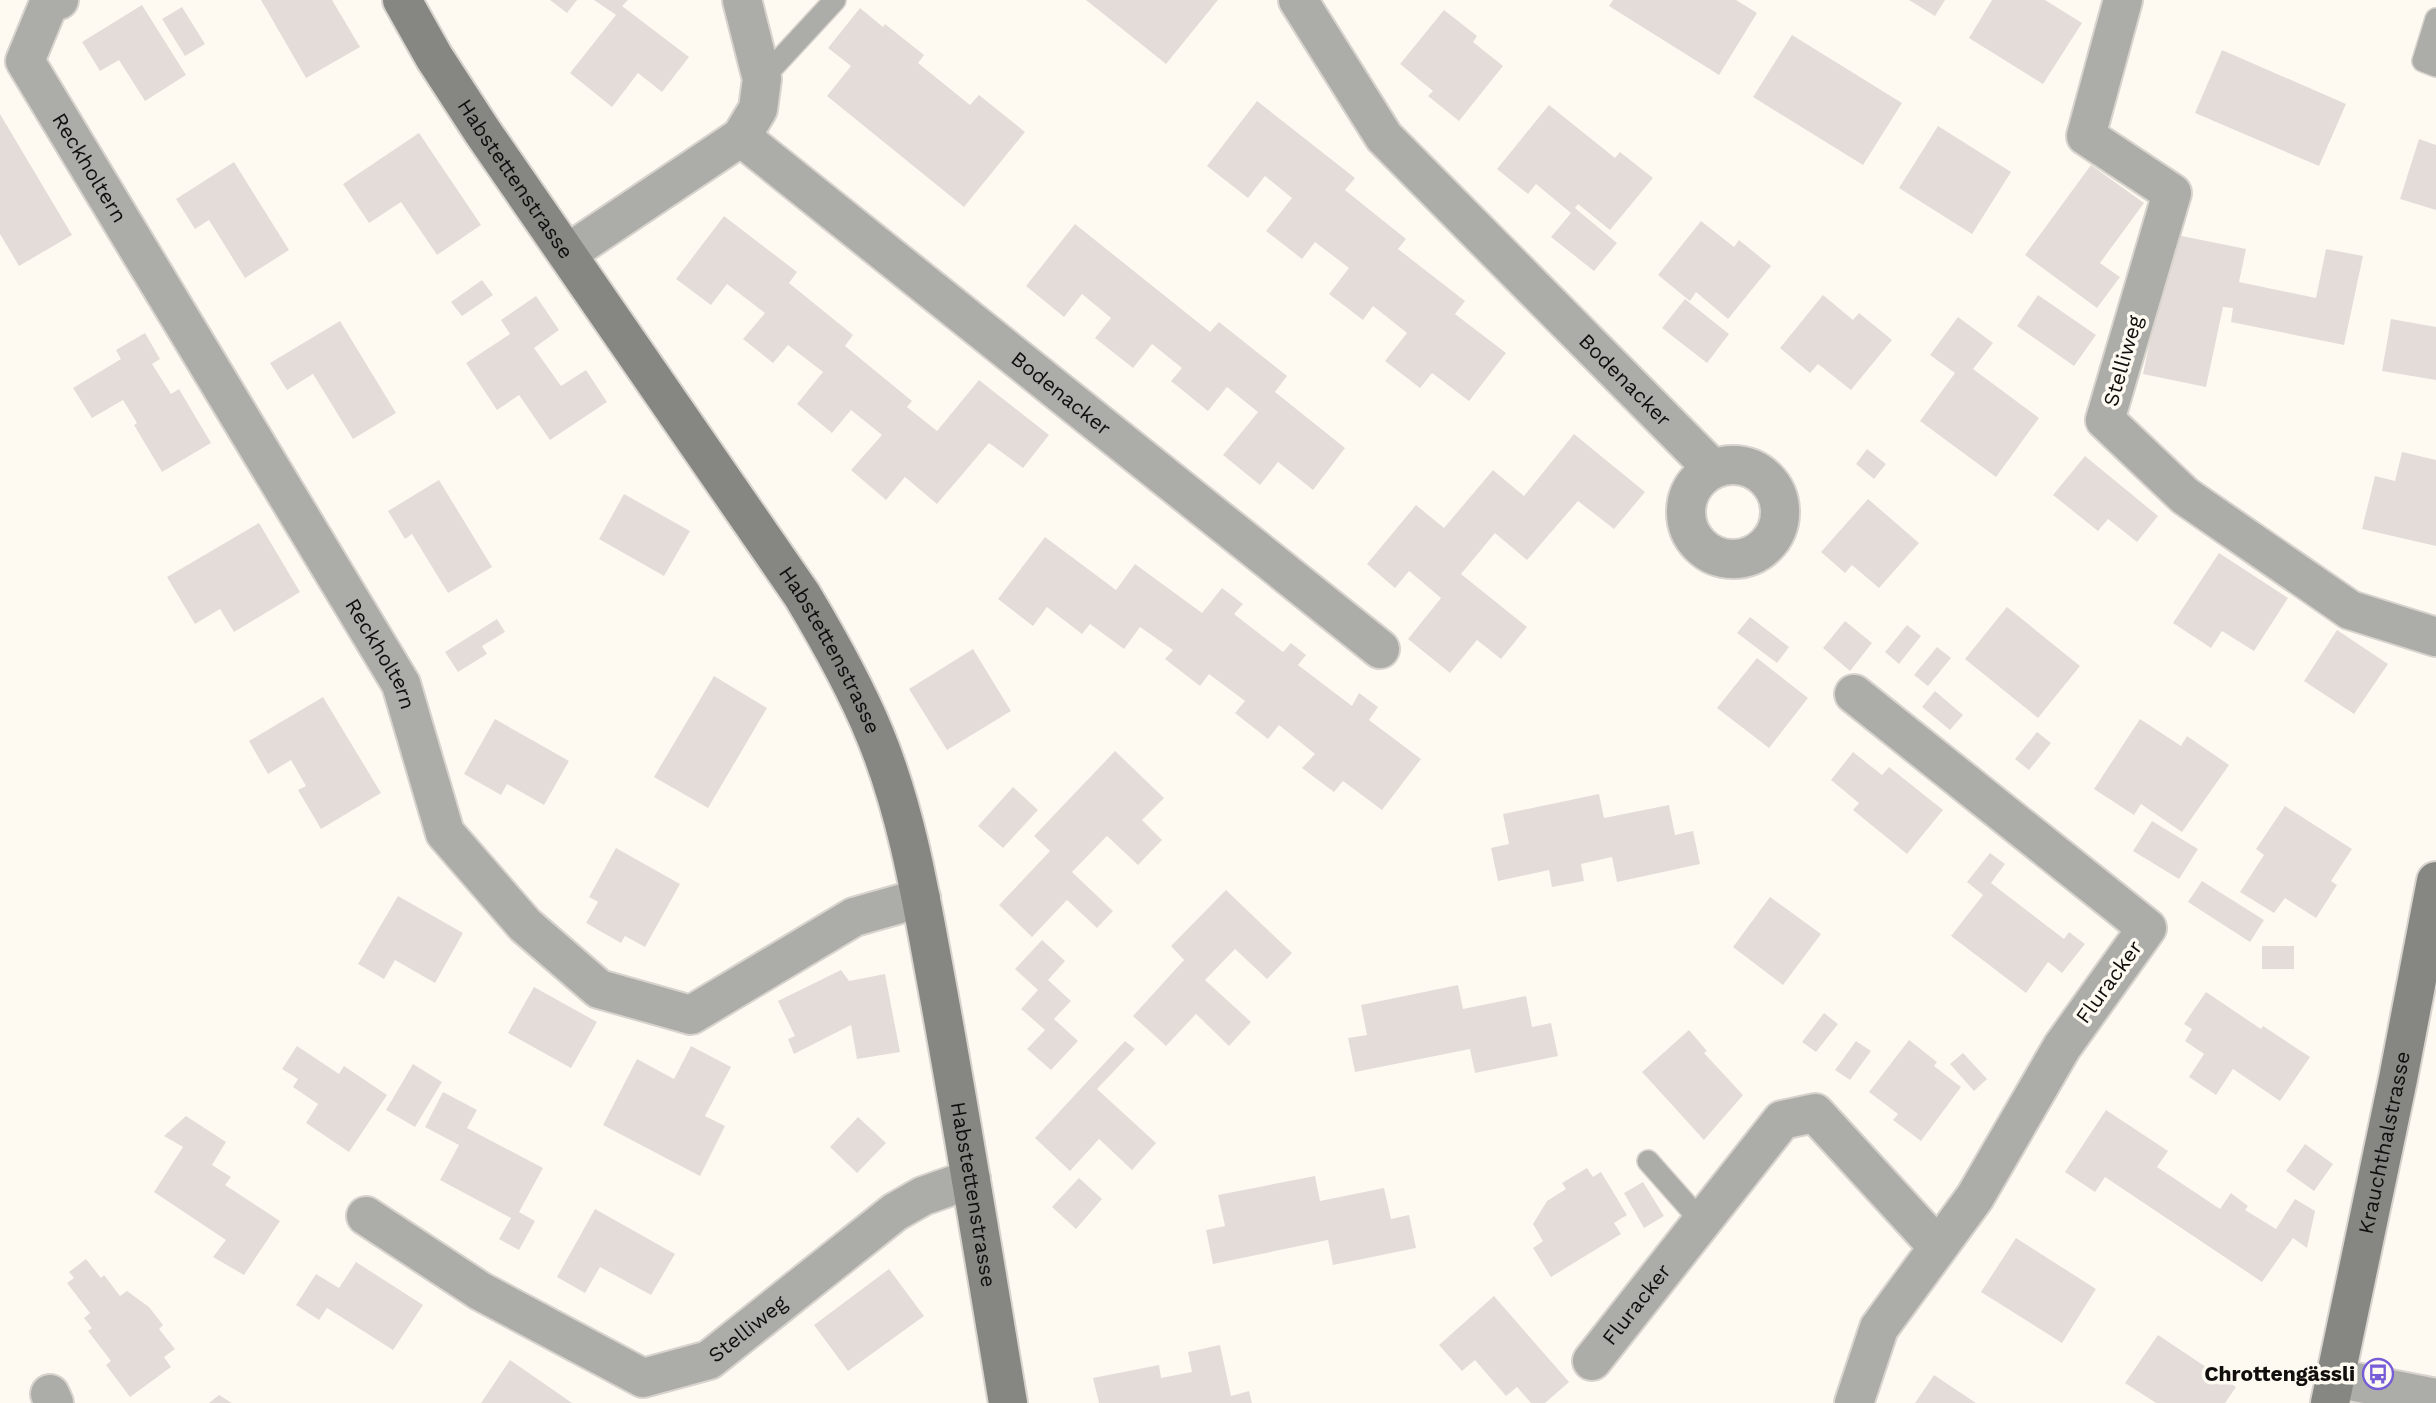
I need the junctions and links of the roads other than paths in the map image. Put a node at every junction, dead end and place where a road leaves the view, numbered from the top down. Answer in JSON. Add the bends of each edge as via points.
{"nodes":[{"id":1,"x":59,"y":0,"type":"edge"},
{"id":2,"x":402,"y":0,"type":"edge"},
{"id":3,"x":742,"y":0,"type":"edge"},
{"id":4,"x":835,"y":0,"type":"edge"},
{"id":5,"x":1298,"y":0,"type":"edge"},
{"id":6,"x":2123,"y":0,"type":"edge"},
{"id":7,"x":2436,"y":19,"type":"edge"},
{"id":8,"x":2436,"y":66,"type":"edge"},
{"id":9,"x":762,"y":79,"type":"junction"},
{"id":10,"x":741,"y":137,"type":"junction"},
{"id":11,"x":568,"y":253,"type":"junction"},
{"id":12,"x":1713,"y":468,"type":"dead end"},
{"id":13,"x":2436,"y":637,"type":"edge"},
{"id":14,"x":1380,"y":649,"type":"dead end"},
{"id":15,"x":1854,"y":694,"type":"dead end"},
{"id":16,"x":2436,"y":881,"type":"edge"},
{"id":17,"x":921,"y":898,"type":"junction"},
{"id":18,"x":2429,"y":956,"type":"edge"},
{"id":19,"x":1648,"y":1161,"type":"dead end"},
{"id":20,"x":971,"y":1179,"type":"junction"},
{"id":21,"x":366,"y":1216,"type":"dead end"},
{"id":22,"x":1702,"y":1222,"type":"junction"},
{"id":23,"x":1938,"y":1247,"type":"junction"},
{"id":24,"x":1592,"y":1361,"type":"dead end"},
{"id":25,"x":2333,"y":1390,"type":"edge"},
{"id":26,"x":2436,"y":1398,"type":"edge"},
{"id":27,"x":1008,"y":1403,"type":"edge"},
{"id":28,"x":1854,"y":1403,"type":"edge"}],
"edges":[{"from":1,"to":17,"type":"street","name":"Reckholtern","via":[[49,4],[25,61],[401,684],[445,834],[525,925],[599,989],[691,1015],[854,917]]},
{"from":2,"to":11,"type":"street","name":"Habstettenstrasse","via":[[433,57]]},
{"from":3,"to":9,"type":"street"},
{"from":4,"to":9,"type":"lane"},
{"from":5,"to":12,"type":"street","name":"Bodenacker","via":[[1384,137]]},
{"from":6,"to":13,"type":"street","name":"Stelliweg","via":[[2086,136],[2172,193],[2105,420],[2185,496],[2350,610]]},
{"from":7,"to":8,"type":"lane","via":[[2423,61]]},
{"from":9,"to":10,"type":"street","via":[[758,109]]},
{"from":10,"to":11,"type":"street"},
{"from":10,"to":14,"type":"street","name":"Bodenacker"},
{"from":11,"to":17,"type":"street","name":"Habstettenstrasse","via":[[802,594],[831,644],[876,736],[905,826]]},
{"from":15,"to":23,"type":"street","name":"Fluracker","via":[[2147,928],[2062,1047],[1975,1197]]},
{"from":16,"to":18,"type":"street","name":"Krauchthalstrasse"},
{"from":17,"to":20,"type":"street","name":"Habstettenstrasse"},
{"from":18,"to":25,"type":"street","name":"Krauchthalstrasse","via":[[2398,1079]]},
{"from":19,"to":22,"type":"lane"},
{"from":20,"to":21,"type":"street","name":"Stelliweg","via":[[923,1196],[895,1212],[709,1360],[643,1378],[480,1291]]},
{"from":20,"to":27,"type":"street","name":"Habstettenstrasse"},
{"from":22,"to":23,"type":"street","name":"Fluracker","via":[[1782,1120],[1815,1113]]},
{"from":22,"to":24,"type":"street","name":"Fluracker"},
{"from":23,"to":28,"type":"street","name":"Fluracker","via":[[1879,1328]]},
{"from":25,"to":26,"type":"street"}]}
